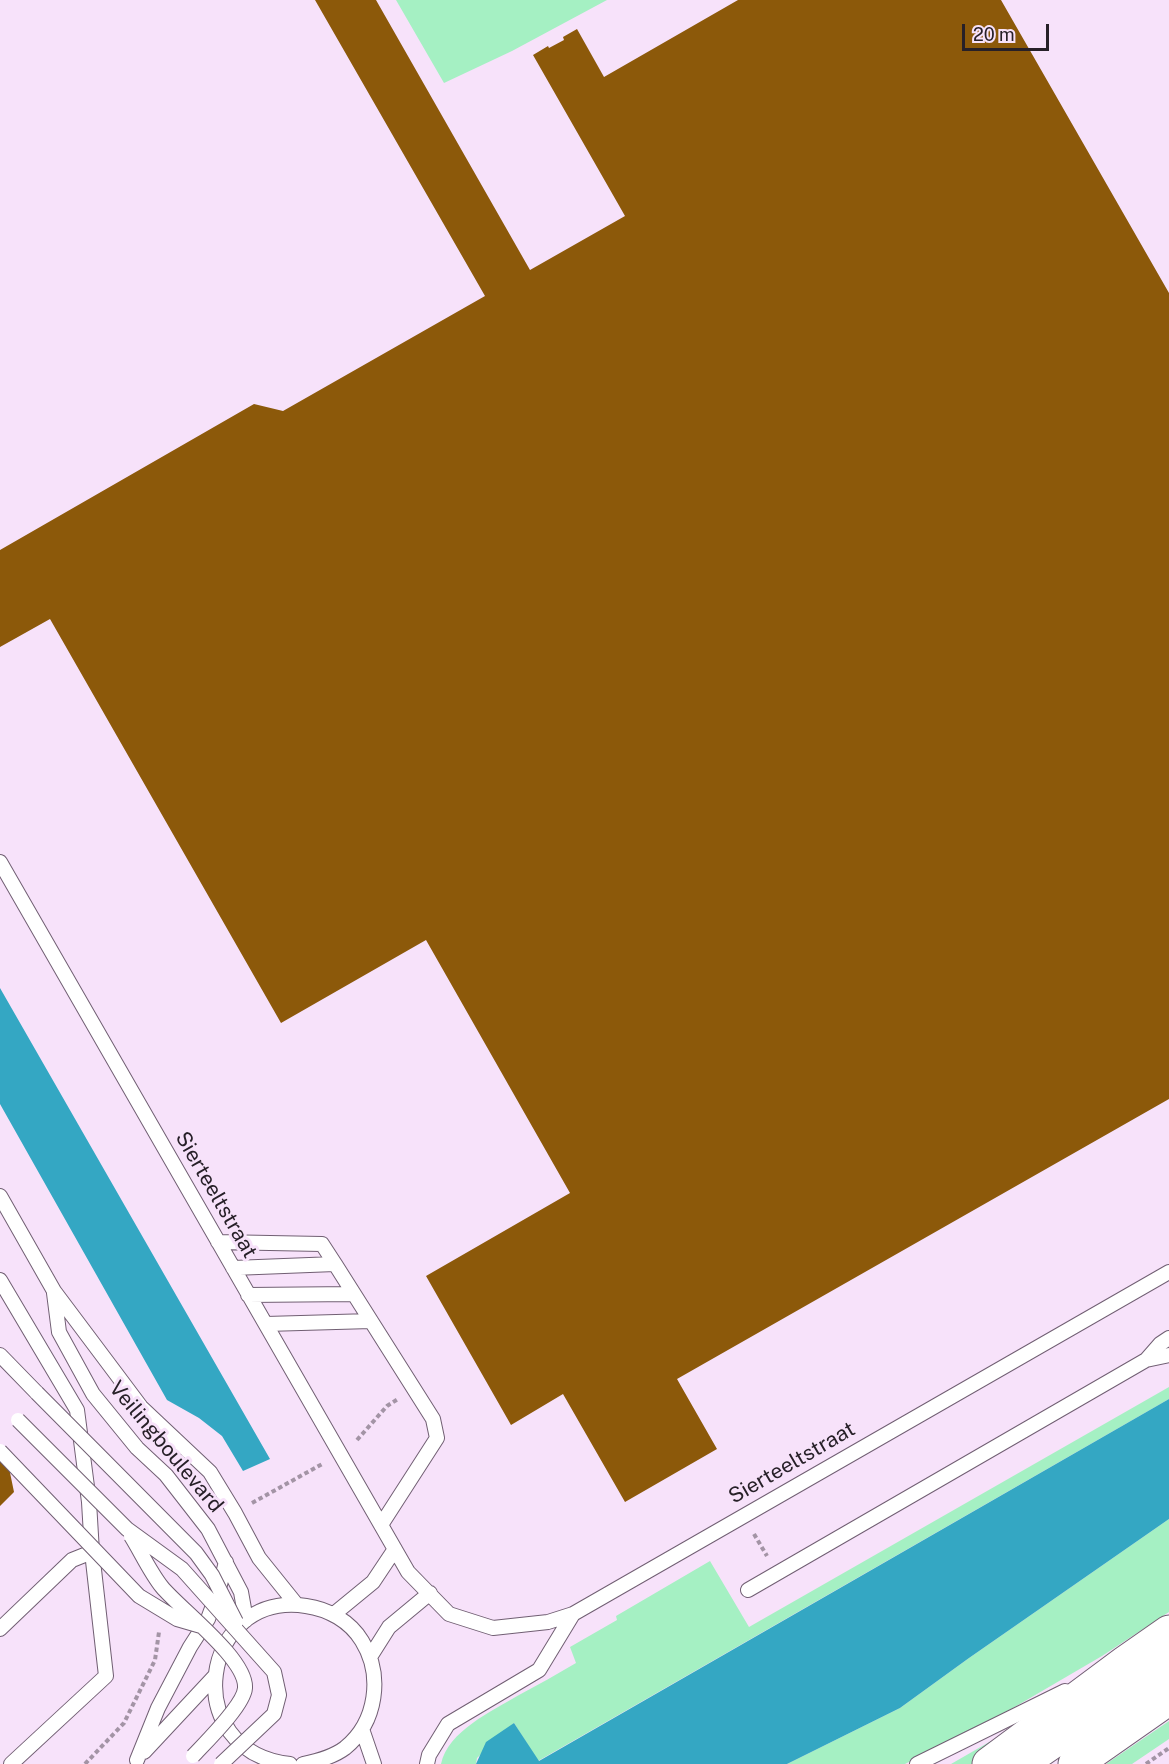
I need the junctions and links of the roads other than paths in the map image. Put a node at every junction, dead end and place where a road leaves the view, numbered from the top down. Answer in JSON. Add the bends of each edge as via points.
{"nodes":[{"id":1,"x":0,"y":862,"type":"edge"},
{"id":2,"x":0,"y":1196,"type":"edge"},
{"id":3,"x":218,"y":1242,"type":"junction"},
{"id":4,"x":335,"y":1264,"type":"junction"},
{"id":5,"x":233,"y":1268,"type":"junction"},
{"id":6,"x":1169,"y":1272,"type":"edge"},
{"id":7,"x":0,"y":1280,"type":"edge"},
{"id":8,"x":54,"y":1291,"type":"junction"},
{"id":9,"x":248,"y":1294,"type":"junction"},
{"id":10,"x":354,"y":1294,"type":"junction"},
{"id":11,"x":371,"y":1321,"type":"junction"},
{"id":12,"x":266,"y":1324,"type":"junction"},
{"id":13,"x":1169,"y":1338,"type":"edge"},
{"id":14,"x":0,"y":1355,"type":"edge"},
{"id":15,"x":1169,"y":1355,"type":"edge"},
{"id":16,"x":1146,"y":1360,"type":"junction"},
{"id":17,"x":18,"y":1420,"type":"dead end"},
{"id":18,"x":0,"y":1451,"type":"edge"},
{"id":19,"x":381,"y":1525,"type":"junction"},
{"id":20,"x":127,"y":1529,"type":"junction"},
{"id":21,"x":395,"y":1549,"type":"junction"},
{"id":22,"x":92,"y":1552,"type":"junction"},
{"id":23,"x":226,"y":1562,"type":"junction"},
{"id":24,"x":748,"y":1590,"type":"dead end"},
{"id":25,"x":429,"y":1593,"type":"junction"},
{"id":26,"x":296,"y":1604,"type":"junction"},
{"id":27,"x":334,"y":1614,"type":"junction"},
{"id":28,"x":573,"y":1614,"type":"junction"},
{"id":29,"x":246,"y":1620,"type":"junction"},
{"id":30,"x":202,"y":1626,"type":"junction"},
{"id":31,"x":0,"y":1629,"type":"edge"},
{"id":32,"x":1169,"y":1632,"type":"edge"},
{"id":33,"x":247,"y":1642,"type":"junction"},
{"id":34,"x":370,"y":1657,"type":"junction"},
{"id":35,"x":1126,"y":1662,"type":"junction"},
{"id":36,"x":1169,"y":1662,"type":"edge"},
{"id":37,"x":214,"y":1677,"type":"junction"},
{"id":38,"x":1169,"y":1698,"type":"edge"},
{"id":39,"x":362,"y":1729,"type":"junction"},
{"id":40,"x":189,"y":1760,"type":"edge"},
{"id":41,"x":135,"y":1762,"type":"edge"},
{"id":42,"x":272,"y":1763,"type":"edge"},
{"id":43,"x":11,"y":1764,"type":"edge"},
{"id":44,"x":221,"y":1764,"type":"edge"},
{"id":45,"x":290,"y":1764,"type":"edge"},
{"id":46,"x":303,"y":1764,"type":"edge"},
{"id":47,"x":374,"y":1764,"type":"edge"},
{"id":48,"x":427,"y":1764,"type":"edge"},
{"id":49,"x":917,"y":1764,"type":"edge"},
{"id":50,"x":989,"y":1764,"type":"edge"},
{"id":51,"x":1020,"y":1764,"type":"edge"},
{"id":52,"x":1075,"y":1764,"type":"edge"}],
"edges":[{"from":1,"to":3,"type":"lane","name":"Sierteeltstraat"},
{"from":2,"to":8,"type":"lane","name":"Veilingboulevard"},
{"from":3,"to":4,"type":"lane","via":[[322,1244]]},
{"from":3,"to":5,"type":"lane","name":"Sierteeltstraat"},
{"from":4,"to":5,"type":"lane"},
{"from":4,"to":10,"type":"lane"},
{"from":5,"to":9,"type":"lane","name":"Sierteeltstraat"},
{"from":6,"to":28,"type":"lane","name":"Sierteeltstraat"},
{"from":7,"to":22,"type":"lane","via":[[77,1410]]},
{"from":8,"to":23,"type":"lane","name":"Veilingboulevard","via":[[59,1332],[93,1394],[191,1505]]},
{"from":8,"to":26,"type":"lane","name":"Veilingboulevard","via":[[141,1407],[210,1472],[259,1558]]},
{"from":9,"to":10,"type":"lane"},
{"from":9,"to":12,"type":"lane","name":"Sierteeltstraat"},
{"from":10,"to":11,"type":"lane"},
{"from":11,"to":12,"type":"lane"},
{"from":11,"to":19,"type":"lane","via":[[433,1419],[438,1438]]},
{"from":12,"to":19,"type":"lane","name":"Sierteeltstraat"},
{"from":13,"to":16,"type":"lane"},
{"from":14,"to":33,"type":"lane","bridge":true,"via":[[196,1552]]},
{"from":15,"to":16,"type":"lane"},
{"from":16,"to":24,"type":"lane"},
{"from":17,"to":20,"type":"lane","bridge":true},
{"from":18,"to":30,"type":"lane","bridge":true,"via":[[139,1596],[177,1619]]},
{"from":19,"to":21,"type":"lane","name":"Sierteeltstraat"},
{"from":20,"to":30,"type":"lane","bridge":true,"via":[[162,1587]]},
{"from":20,"to":33,"type":"lane","bridge":true,"via":[[182,1569]]},
{"from":21,"to":25,"type":"lane","name":"Sierteeltstraat","via":[[408,1572]]},
{"from":21,"to":27,"type":"lane","via":[[373,1582]]},
{"from":22,"to":31,"type":"lane","via":[[72,1560]]},
{"from":22,"to":43,"type":"lane","via":[[106,1676]]},
{"from":23,"to":29,"type":"lane","name":"Veilingboulevard","via":[[241,1592]]},
{"from":23,"to":41,"type":"lane","via":[[208,1619],[158,1708]]},
{"from":25,"to":28,"type":"lane","name":"Sierteeltstraat","via":[[449,1614],[493,1629],[548,1622]]},
{"from":25,"to":34,"type":"lane","via":[[389,1627]]},
{"from":26,"to":27,"type":"lane"},
{"from":26,"to":29,"type":"lane","via":[[261,1611]]},
{"from":27,"to":34,"type":"lane","via":[[362,1640]]},
{"from":28,"to":48,"type":"lane","via":[[539,1670],[448,1724]]},
{"from":29,"to":37,"type":"lane","via":[[219,1655]]},
{"from":30,"to":40,"type":"lane","bridge":true,"via":[[240,1667],[245,1688],[236,1709]]},
{"from":32,"to":35,"type":"main road"},
{"from":33,"to":44,"type":"lane","bridge":true,"via":[[274,1672],[279,1695],[274,1714]]},
{"from":34,"to":39,"type":"lane","via":[[375,1681],[372,1706]]},
{"from":35,"to":49,"type":"lane"},
{"from":35,"to":50,"type":"main road"},
{"from":36,"to":51,"type":"main road"},
{"from":37,"to":41,"type":"lane"},
{"from":37,"to":42,"type":"lane","via":[[215,1700],[222,1721],[235,1739]]},
{"from":38,"to":52,"type":"main road"},
{"from":39,"to":46,"type":"lane","via":[[345,1748],[323,1760]]},
{"from":39,"to":47,"type":"lane"},
{"from":42,"to":45,"type":"lane"}]}
